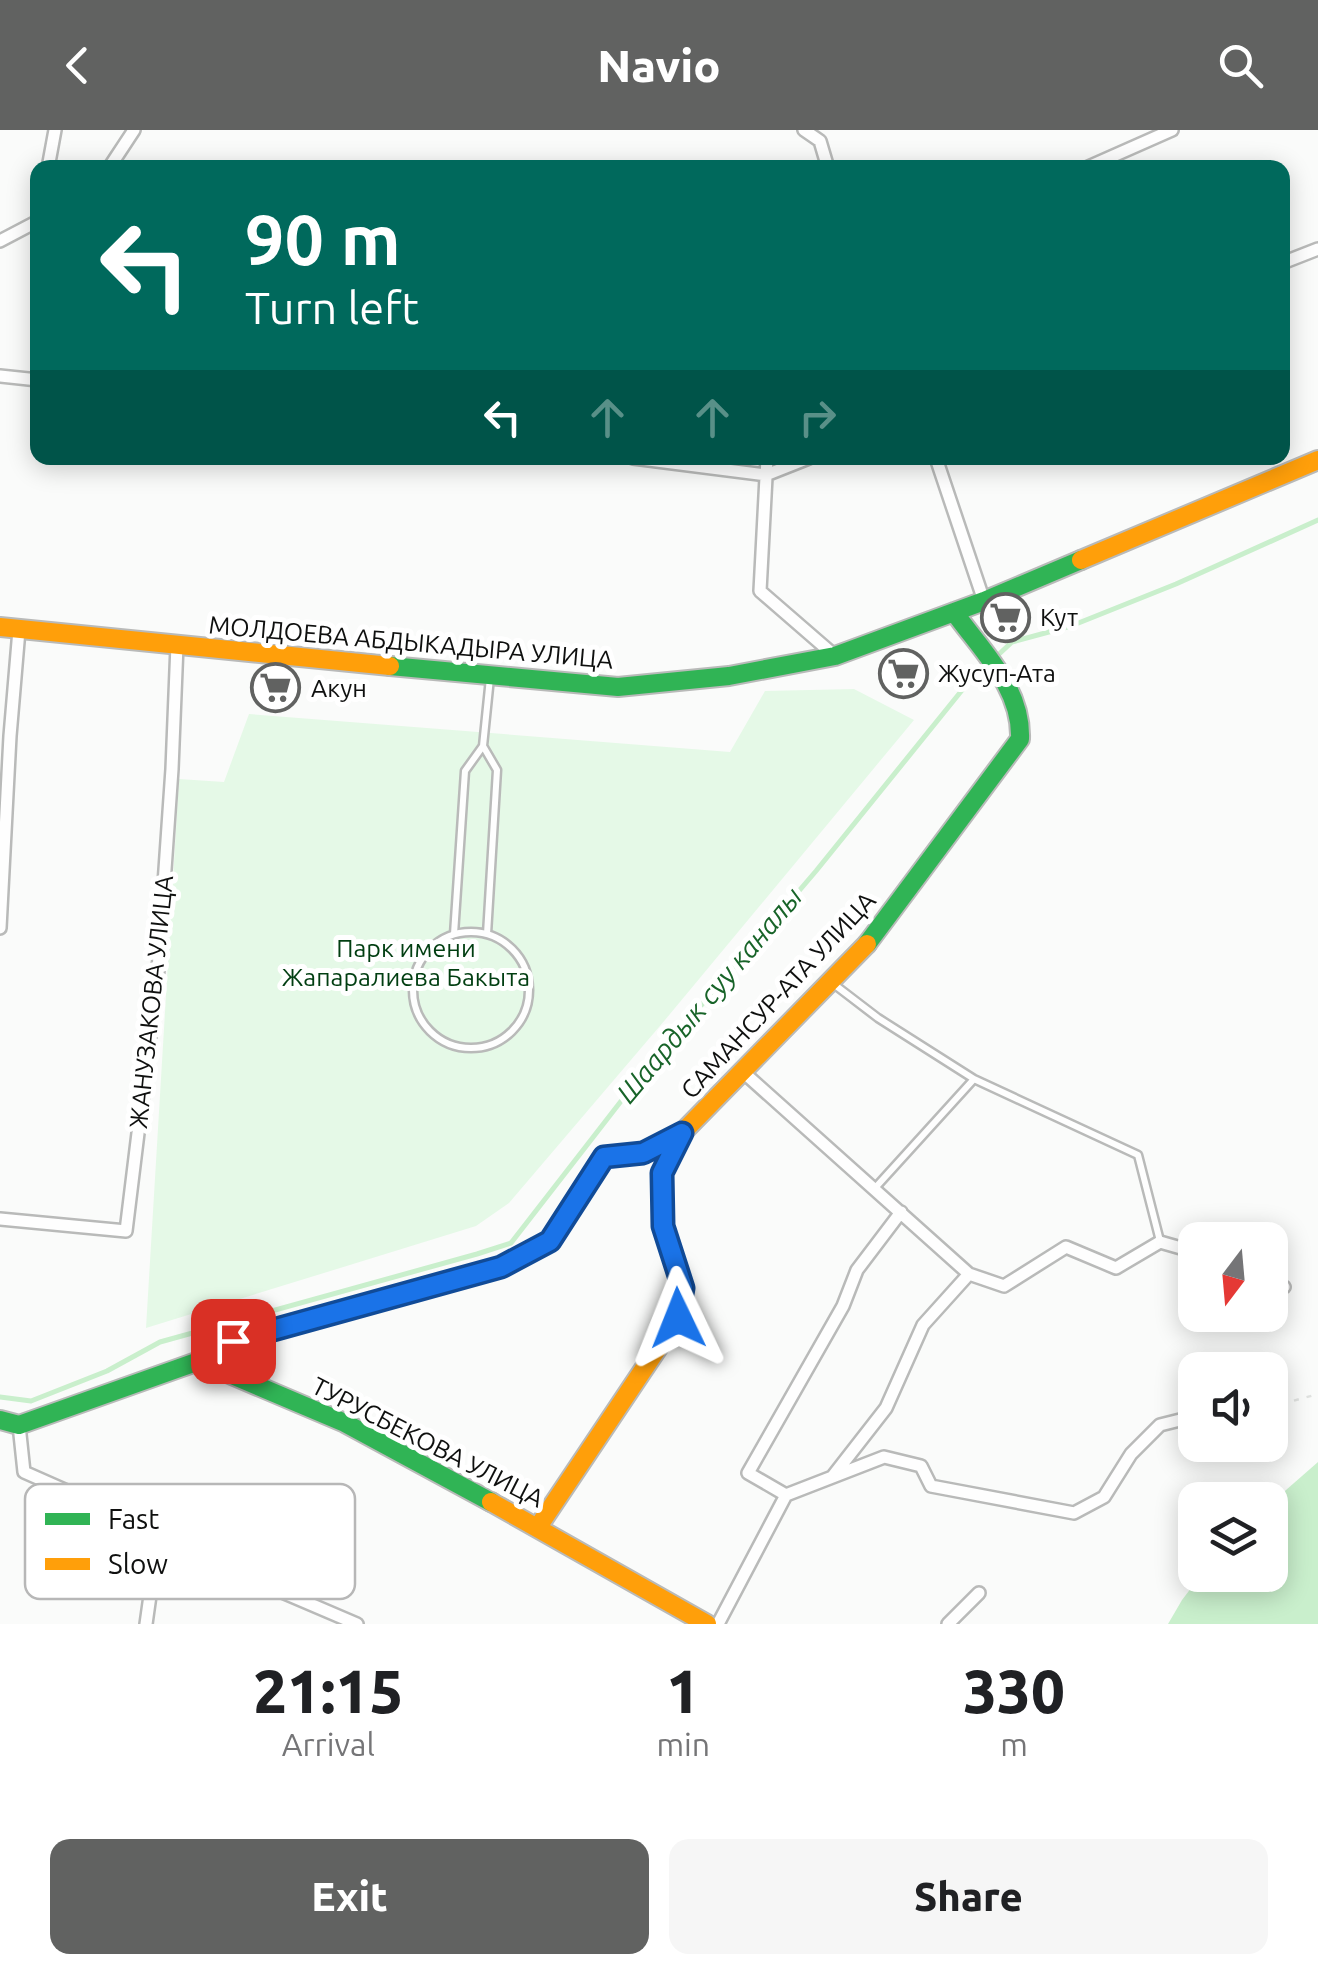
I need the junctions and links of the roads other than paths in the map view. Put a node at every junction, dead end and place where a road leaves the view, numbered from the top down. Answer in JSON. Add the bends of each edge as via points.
{"nodes":[{"id":1,"x":55,"y":130,"type":"edge"},
{"id":2,"x":134,"y":130,"type":"edge"},
{"id":3,"x":804,"y":130,"type":"edge"},
{"id":4,"x":1172,"y":130,"type":"edge"},
{"id":5,"x":824,"y":135,"type":"edge"},
{"id":6,"x":49,"y":160,"type":"edge"},
{"id":7,"x":114,"y":160,"type":"edge"},
{"id":8,"x":827,"y":160,"type":"edge"},
{"id":9,"x":1104,"y":160,"type":"edge"},
{"id":10,"x":30,"y":225,"type":"edge"},
{"id":11,"x":0,"y":241,"type":"edge"},
{"id":12,"x":1318,"y":248,"type":"edge"},
{"id":13,"x":1290,"y":260,"type":"edge"},
{"id":14,"x":0,"y":376,"type":"edge"},
{"id":15,"x":30,"y":379,"type":"edge"},
{"id":16,"x":1318,"y":460,"type":"edge"},
{"id":17,"x":687,"y":465,"type":"edge"},
{"id":18,"x":767,"y":465,"type":"edge"},
{"id":19,"x":792,"y":465,"type":"edge"},
{"id":20,"x":938,"y":465,"type":"edge"},
{"id":21,"x":766,"y":475,"type":"junction"},
{"id":22,"x":984,"y":600,"type":"junction"},
{"id":23,"x":954,"y":612,"type":"junction"},
{"id":24,"x":10,"y":628,"type":"edge"},
{"id":25,"x":176,"y":645,"type":"junction"},
{"id":26,"x":835,"y":656,"type":"junction"},
{"id":27,"x":490,"y":676,"type":"junction"},
{"id":28,"x":483,"y":746,"type":"junction"},
{"id":29,"x":0,"y":928,"type":"edge"},
{"id":30,"x":454,"y":934,"type":"junction"},
{"id":31,"x":487,"y":934,"type":"junction"},
{"id":32,"x":830,"y":981,"type":"junction"},
{"id":33,"x":742,"y":1071,"type":"junction"},
{"id":34,"x":974,"y":1079,"type":"junction"},
{"id":35,"x":682,"y":1133,"type":"junction"},
{"id":36,"x":875,"y":1188,"type":"junction"},
{"id":37,"x":901,"y":1212,"type":"junction"},
{"id":38,"x":0,"y":1219,"type":"edge"},
{"id":39,"x":1160,"y":1242,"type":"junction"},
{"id":40,"x":1178,"y":1247,"type":"edge"},
{"id":41,"x":968,"y":1274,"type":"junction"},
{"id":42,"x":199,"y":1360,"type":"junction"},
{"id":43,"x":0,"y":1420,"type":"edge"},
{"id":44,"x":1178,"y":1420,"type":"edge"},
{"id":45,"x":19,"y":1425,"type":"junction"},
{"id":46,"x":832,"y":1477,"type":"junction"},
{"id":47,"x":51,"y":1484,"type":"edge"},
{"id":48,"x":786,"y":1495,"type":"junction"},
{"id":49,"x":538,"y":1528,"type":"junction"},
{"id":50,"x":979,"y":1594,"type":"dead end"},
{"id":51,"x":150,"y":1599,"type":"edge"},
{"id":52,"x":298,"y":1599,"type":"edge"},
{"id":53,"x":146,"y":1624,"type":"edge"},
{"id":54,"x":356,"y":1624,"type":"edge"},
{"id":55,"x":708,"y":1624,"type":"edge"},
{"id":56,"x":718,"y":1624,"type":"edge"},
{"id":57,"x":948,"y":1624,"type":"edge"}],
"edges":[{"from":1,"to":6,"type":"street"},
{"from":2,"to":7,"type":"street"},
{"from":3,"to":5,"type":"street"},
{"from":4,"to":9,"type":"street"},
{"from":5,"to":8,"type":"street"},
{"from":10,"to":11,"type":"street"},
{"from":12,"to":13,"type":"street"},
{"from":14,"to":15,"type":"street"},
{"from":16,"to":22,"type":"street","name":"МОЛДОЕВА АБДЫКАДЫРА УЛИЦА"},
{"from":17,"to":21,"type":"street"},
{"from":18,"to":21,"type":"street"},
{"from":19,"to":21,"type":"street"},
{"from":20,"to":22,"type":"street"},
{"from":21,"to":26,"type":"street","via":[[760,591]]},
{"from":22,"to":23,"type":"street","name":"МОЛДОЕВА АБДЫКАДЫРА УЛИЦА"},
{"from":23,"to":26,"type":"street","name":"МОЛДОЕВА АБДЫКАДЫРА УЛИЦА"},
{"from":23,"to":32,"type":"street","name":"САМАНСУР-АТА УЛИЦА","via":[[998,666],[1021,718],[1020,738],[876,934]]},
{"from":24,"to":25,"type":"street","name":"МОЛДОЕВА АБДЫКАДЫРА УЛИЦА"},
{"from":24,"to":29,"type":"street"},
{"from":25,"to":27,"type":"street","name":"МОЛДОЕВА АБДЫКАДЫРА УЛИЦА"},
{"from":25,"to":38,"type":"street","name":"ЖАНУЗАКОВА УЛИЦА","via":[[158,970],[126,1232]]},
{"from":26,"to":27,"type":"street","name":"МОЛДОЕВА АБДЫКАДЫРА УЛИЦА","via":[[729,676],[618,686]]},
{"from":27,"to":28,"type":"lane"},
{"from":28,"to":30,"type":"lane","via":[[464,771]]},
{"from":28,"to":31,"type":"lane","via":[[497,770]]},
{"from":30,"to":31,"type":"lane"},
{"from":30,"to":31,"type":"lane","via":[[426,952],[414,999],[418,1015],[440,1040],[472,1049],[504,1039],[530,998],[515,951]]},
{"from":32,"to":33,"type":"street","name":"САМАНСУР-АТА УЛИЦА"},
{"from":32,"to":34,"type":"lane"},
{"from":33,"to":35,"type":"street","name":"САМАНСУР-АТА УЛИЦА"},
{"from":33,"to":36,"type":"street"},
{"from":34,"to":36,"type":"lane"},
{"from":34,"to":39,"type":"lane","via":[[1138,1154]]},
{"from":35,"to":42,"type":"street","via":[[643,1153],[604,1157],[550,1241],[501,1267],[233,1341]]},
{"from":35,"to":49,"type":"street","name":"САМАНСУР-АТА УЛИЦА","via":[[662,1173],[663,1226],[683,1288],[678,1318]]},
{"from":36,"to":37,"type":"street"},
{"from":37,"to":41,"type":"street"},
{"from":37,"to":48,"type":"street","via":[[857,1270],[748,1473]]},
{"from":39,"to":40,"type":"street"},
{"from":39,"to":41,"type":"street","via":[[1116,1268],[1066,1247],[1004,1286]]},
{"from":41,"to":46,"type":"street","via":[[924,1326],[886,1408]]},
{"from":42,"to":45,"type":"street"},
{"from":42,"to":49,"type":"street","name":"ТУРУСБЕКОВА УЛИЦА","via":[[345,1423]]},
{"from":43,"to":45,"type":"street"},
{"from":44,"to":46,"type":"street","via":[[1160,1424],[1104,1497],[1074,1513],[931,1486],[921,1466],[884,1457]]},
{"from":45,"to":47,"type":"street","via":[[24,1472]]},
{"from":46,"to":48,"type":"street"},
{"from":48,"to":56,"type":"street"},
{"from":49,"to":55,"type":"street","name":"ТУРУСБЕКОВА УЛИЦА"},
{"from":50,"to":57,"type":"street"},
{"from":51,"to":53,"type":"street"},
{"from":52,"to":54,"type":"street"}]}
